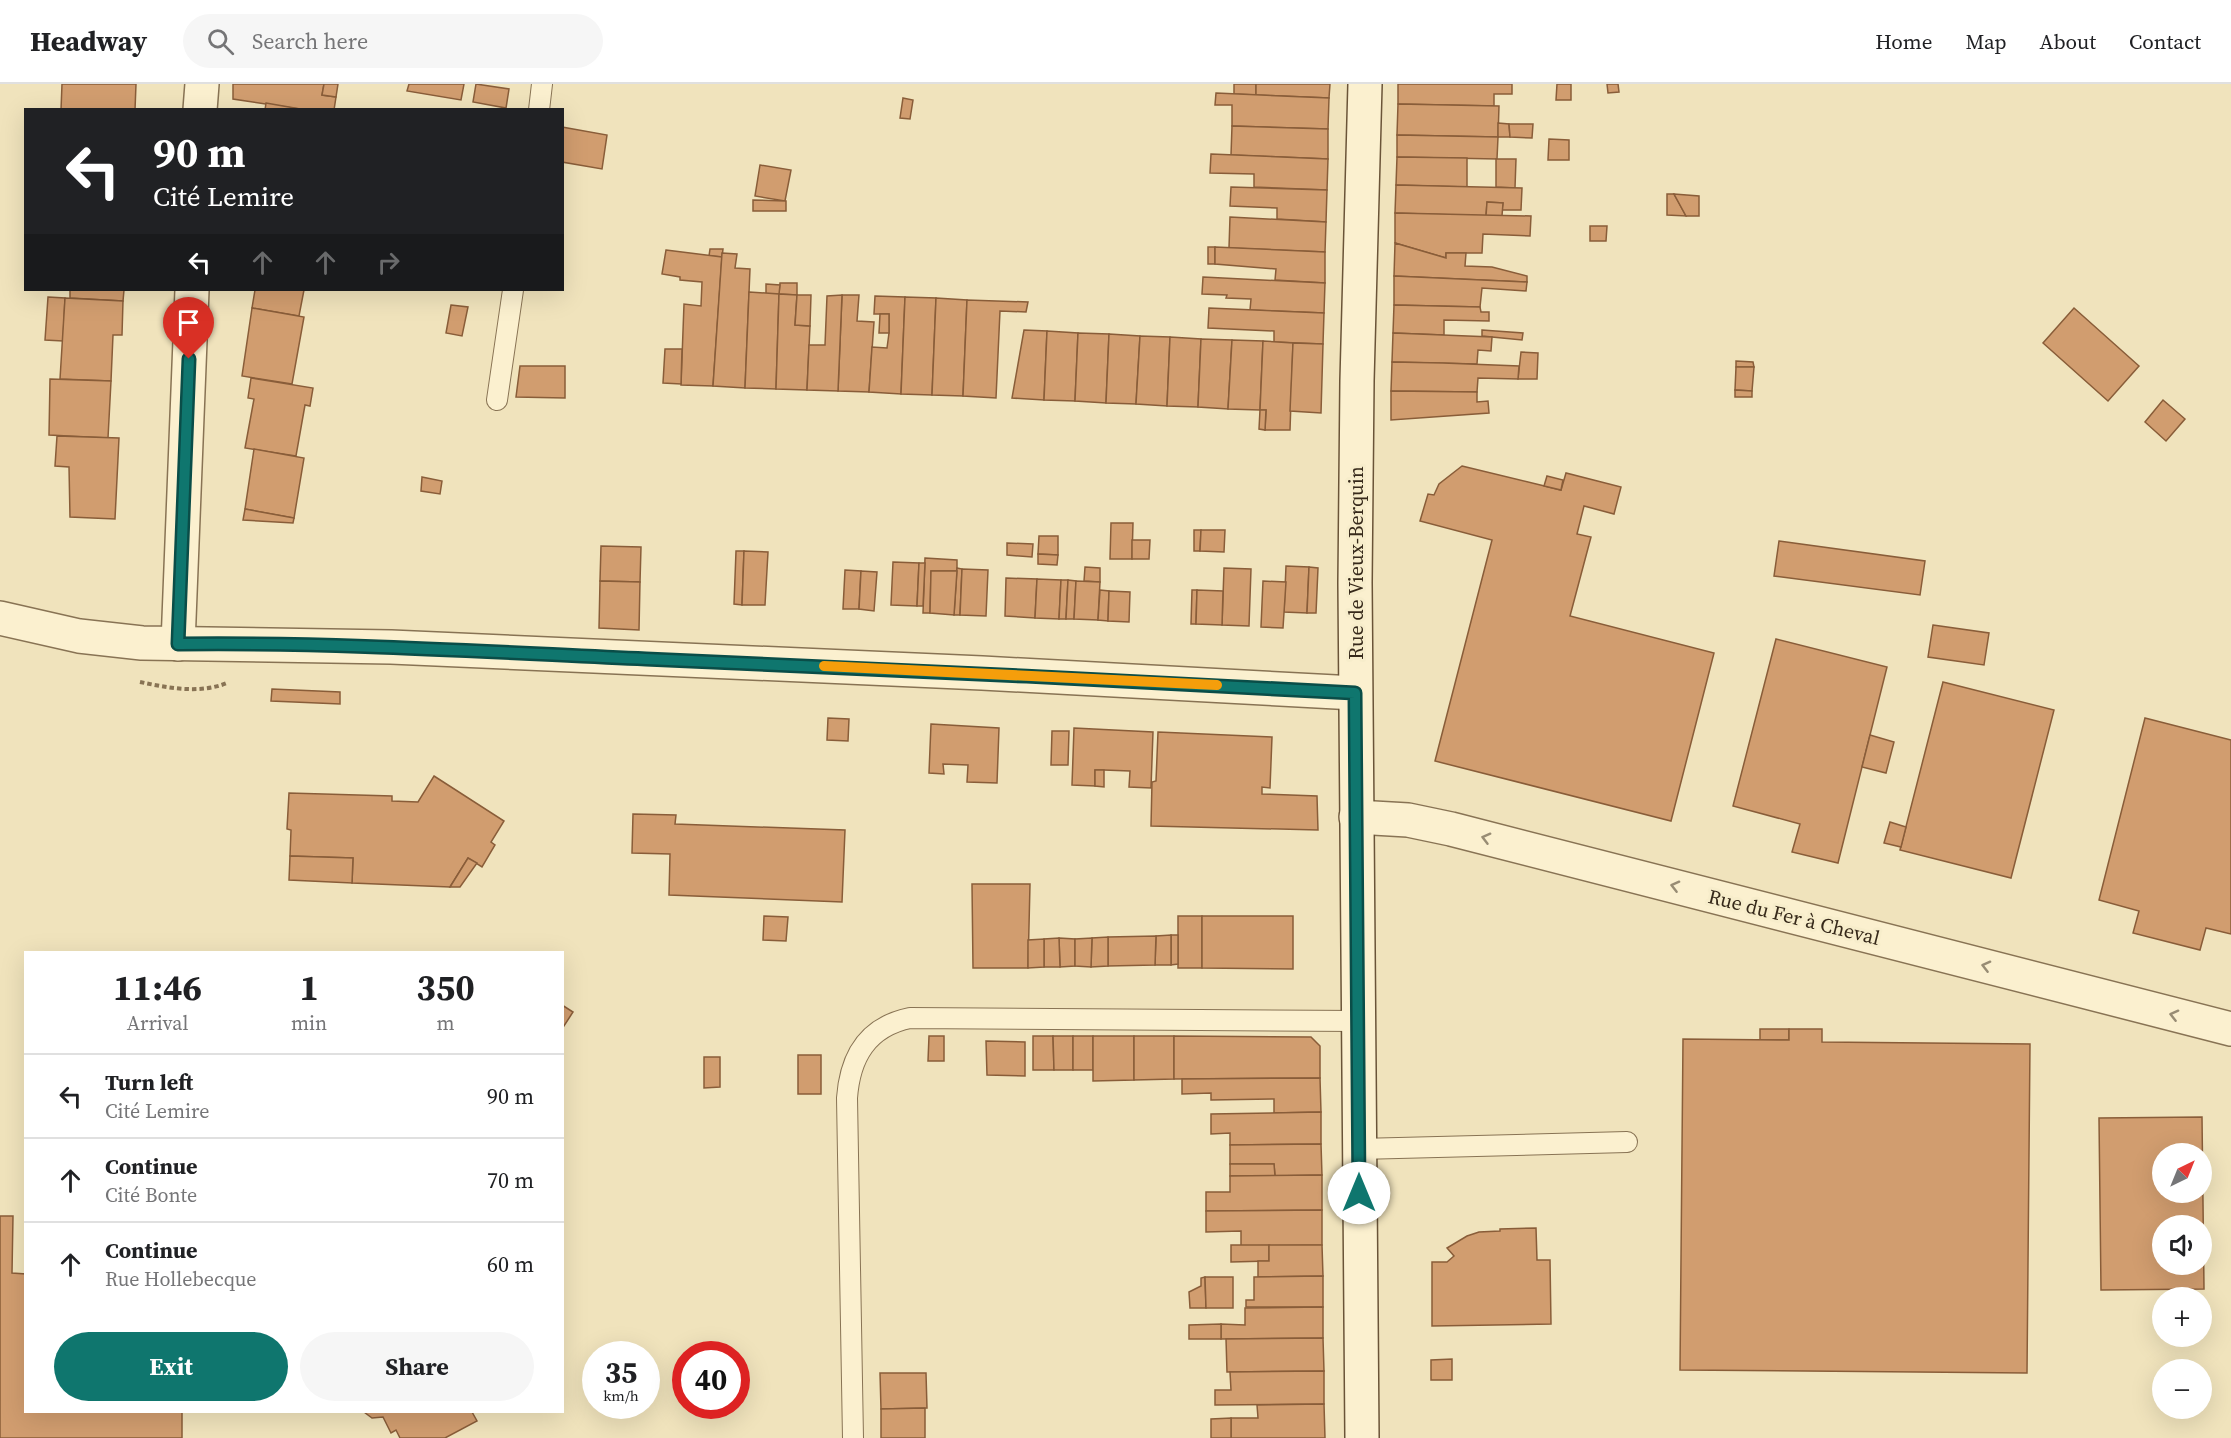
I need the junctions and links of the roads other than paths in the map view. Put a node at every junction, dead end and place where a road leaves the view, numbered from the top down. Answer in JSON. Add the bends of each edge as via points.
{"nodes":[{"id":1,"x":202,"y":84,"type":"edge"},
{"id":2,"x":542,"y":84,"type":"edge"},
{"id":3,"x":1365,"y":84,"type":"edge"},
{"id":4,"x":201,"y":108,"type":"edge"},
{"id":5,"x":539,"y":108,"type":"edge"},
{"id":6,"x":192,"y":291,"type":"edge"},
{"id":7,"x":513,"y":291,"type":"edge"},
{"id":8,"x":497,"y":400,"type":"dead end"},
{"id":9,"x":0,"y":618,"type":"edge"},
{"id":10,"x":178,"y":644,"type":"junction"},
{"id":11,"x":1355,"y":693,"type":"junction"},
{"id":12,"x":1356,"y":817,"type":"junction"},
{"id":13,"x":1358,"y":1021,"type":"junction"},
{"id":14,"x":2231,"y":1029,"type":"edge"},
{"id":15,"x":1627,"y":1142,"type":"dead end"},
{"id":16,"x":1359,"y":1149,"type":"junction"},
{"id":17,"x":853,"y":1438,"type":"edge"},
{"id":18,"x":1362,"y":1438,"type":"edge"}],
"edges":[{"from":1,"to":4,"type":"street"},
{"from":2,"to":5,"type":"lane"},
{"from":3,"to":11,"type":"street","name":"Rue de Vieux-Berquin","via":[[1357,381]]},
{"from":6,"to":10,"type":"street"},
{"from":7,"to":8,"type":"lane"},
{"from":9,"to":10,"type":"street","via":[[79,636]]},
{"from":10,"to":11,"type":"street","via":[[391,647]]},
{"from":11,"to":12,"type":"street","name":"Rue de Vieux-Berquin"},
{"from":12,"to":13,"type":"street","name":"Rue de Vieux-Berquin"},
{"from":14,"to":12,"type":"street","name":"Rue du Fer à Cheval","one_way":true,"via":[[1451,829],[1408,820]]},
{"from":13,"to":16,"type":"street","name":"Rue de Vieux-Berquin"},
{"from":13,"to":17,"type":"lane","via":[[910,1018],[880,1029],[859,1051],[847,1089]]},
{"from":15,"to":16,"type":"lane"},
{"from":16,"to":18,"type":"street","name":"Rue de Vieux-Berquin"}]}
